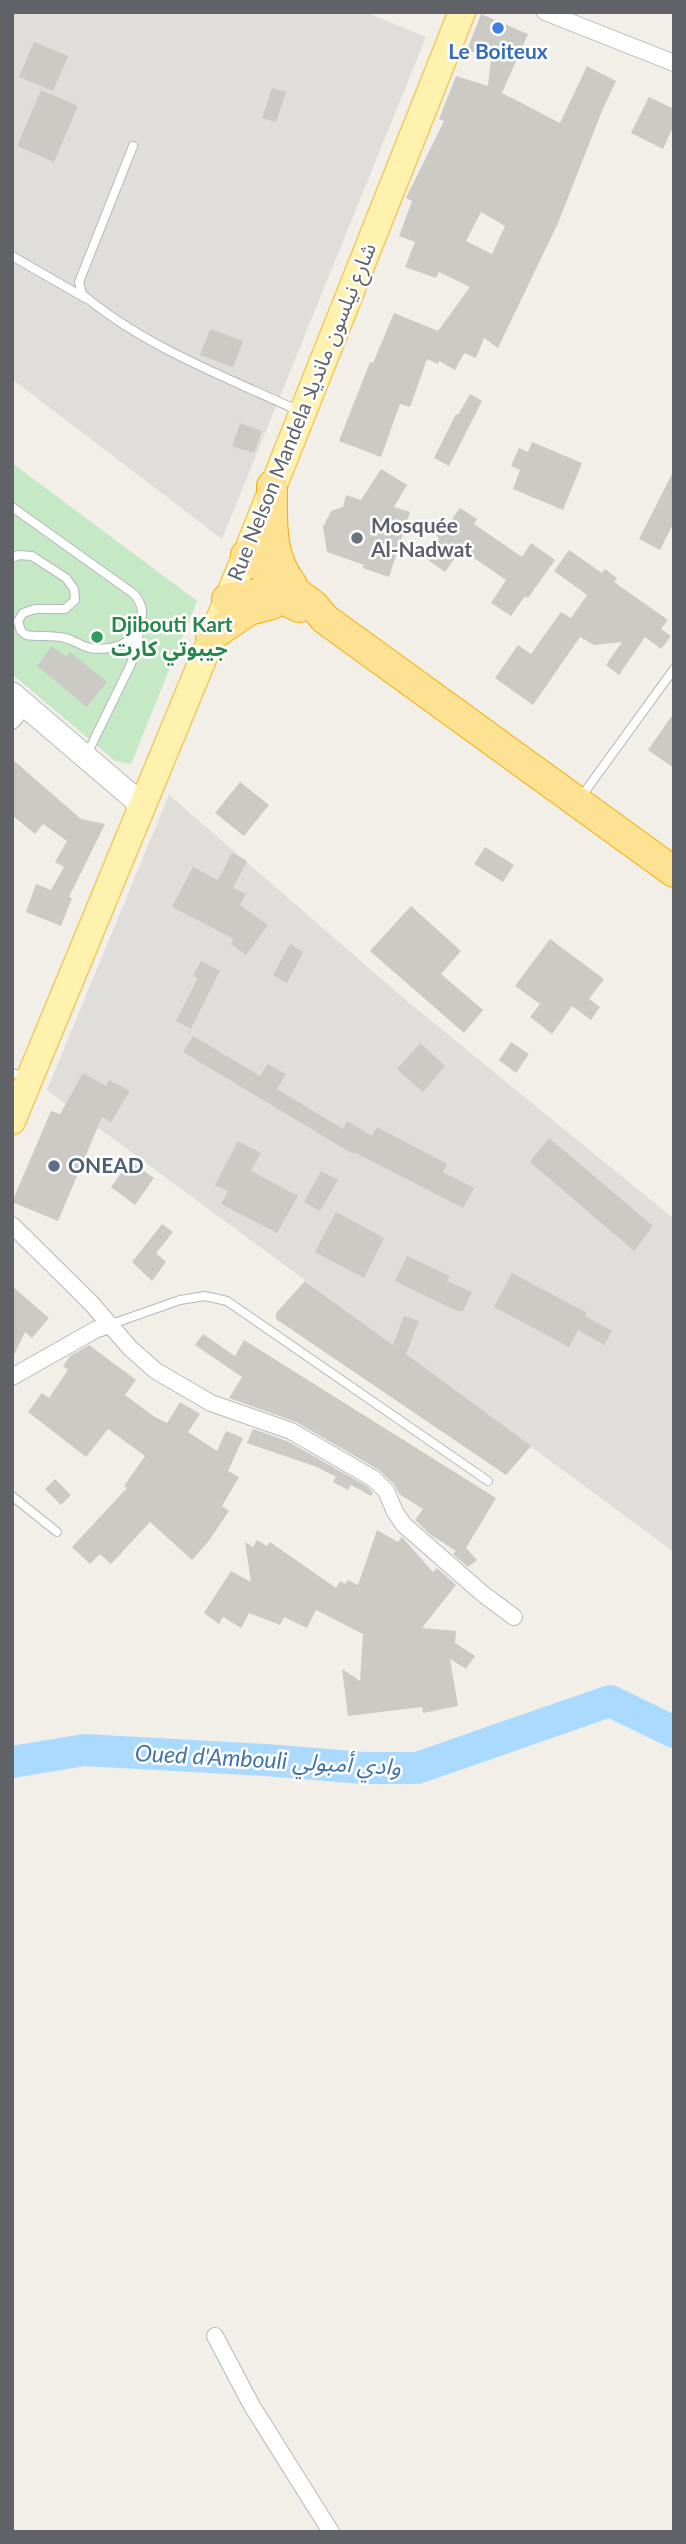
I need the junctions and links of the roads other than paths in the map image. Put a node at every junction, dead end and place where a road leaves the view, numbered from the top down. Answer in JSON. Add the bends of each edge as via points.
{"nodes":[{"id":1,"x":462,"y":12,"type":"edge"},
{"id":2,"x":545,"y":12,"type":"edge"},
{"id":3,"x":674,"y":63,"type":"edge"},
{"id":4,"x":133,"y":146,"type":"dead end"},
{"id":5,"x":12,"y":256,"type":"edge"},
{"id":6,"x":93,"y":303,"type":"junction"},
{"id":7,"x":302,"y":412,"type":"junction"},
{"id":8,"x":272,"y":486,"type":"junction"},
{"id":9,"x":12,"y":507,"type":"edge"},
{"id":10,"x":246,"y":555,"type":"junction"},
{"id":11,"x":12,"y":558,"type":"edge"},
{"id":12,"x":227,"y":599,"type":"junction"},
{"id":13,"x":297,"y":600,"type":"junction"},
{"id":14,"x":139,"y":629,"type":"junction"},
{"id":15,"x":211,"y":636,"type":"junction"},
{"id":16,"x":674,"y":669,"type":"edge"},
{"id":17,"x":17,"y":707,"type":"edge"},
{"id":18,"x":86,"y":757,"type":"junction"},
{"id":19,"x":577,"y":802,"type":"junction"},
{"id":20,"x":142,"y":805,"type":"junction"},
{"id":21,"x":674,"y":872,"type":"edge"},
{"id":22,"x":21,"y":1075,"type":"edge"},
{"id":23,"x":12,"y":1121,"type":"edge"},
{"id":24,"x":12,"y":1225,"type":"edge"},
{"id":25,"x":109,"y":1325,"type":"junction"},
{"id":26,"x":12,"y":1377,"type":"edge"},
{"id":27,"x":488,"y":1481,"type":"dead end"},
{"id":28,"x":12,"y":1496,"type":"edge"},
{"id":29,"x":57,"y":1532,"type":"dead end"},
{"id":30,"x":514,"y":1617,"type":"dead end"},
{"id":31,"x":215,"y":2336,"type":"dead end"},
{"id":32,"x":331,"y":2532,"type":"edge"}],
"edges":[{"from":1,"to":7,"type":"main road","name":"Rue Nelson Mandela شارع نيلسون مانديلا"},
{"from":2,"to":3,"type":"street"},
{"from":4,"to":6,"type":"lane","via":[[79,282],[82,294]]},
{"from":5,"to":6,"type":"lane"},
{"from":6,"to":7,"type":"lane","via":[[197,364]]},
{"from":7,"to":8,"type":"main road","name":"Rue Nelson Mandela شارع نيلسون مانديلا"},
{"from":8,"to":10,"type":"main road","name":"Rue Nelson Mandela شارع نيلسون مانديلا"},
{"from":8,"to":13,"type":"highway","via":[[274,550]]},
{"from":9,"to":14,"type":"lane","via":[[134,594],[143,614]]},
{"from":10,"to":12,"type":"main road","name":"Rue Nelson Mandela شارع نيلسون مانديلا"},
{"from":10,"to":13,"type":"highway"},
{"from":11,"to":14,"type":"lane","via":[[32,556],[66,578],[74,589],[75,600],[65,609],[34,608],[23,613],[19,621],[26,635],[106,649],[120,646]]},
{"from":12,"to":13,"type":"highway","via":[[267,594]]},
{"from":12,"to":15,"type":"main road","name":"Rue Nelson Mandela شارع نيلسون مانديلا"},
{"from":13,"to":15,"type":"highway","via":[[249,610]]},
{"from":13,"to":19,"type":"highway","via":[[318,609],[325,619]]},
{"from":14,"to":18,"type":"lane","via":[[131,664]]},
{"from":15,"to":20,"type":"main road","name":"Rue Nelson Mandela شارع نيلسون مانديلا"},
{"from":16,"to":19,"type":"lane"},
{"from":17,"to":18,"type":"street"},
{"from":18,"to":20,"type":"street"},
{"from":19,"to":21,"type":"highway"},
{"from":20,"to":22,"type":"main road","name":"Rue Nelson Mandela شارع نيلسون مانديلا"},
{"from":22,"to":23,"type":"main road","name":"Rue Nelson Mandela شارع نيلسون مانديلا"},
{"from":24,"to":25,"type":"street"},
{"from":25,"to":26,"type":"street"},
{"from":25,"to":27,"type":"lane","via":[[180,1300],[205,1296],[227,1301]]},
{"from":25,"to":30,"type":"street","via":[[130,1349],[167,1378],[211,1403],[291,1431],[374,1479],[404,1525]]},
{"from":28,"to":29,"type":"lane"},
{"from":31,"to":32,"type":"street","via":[[252,2406]]}]}
